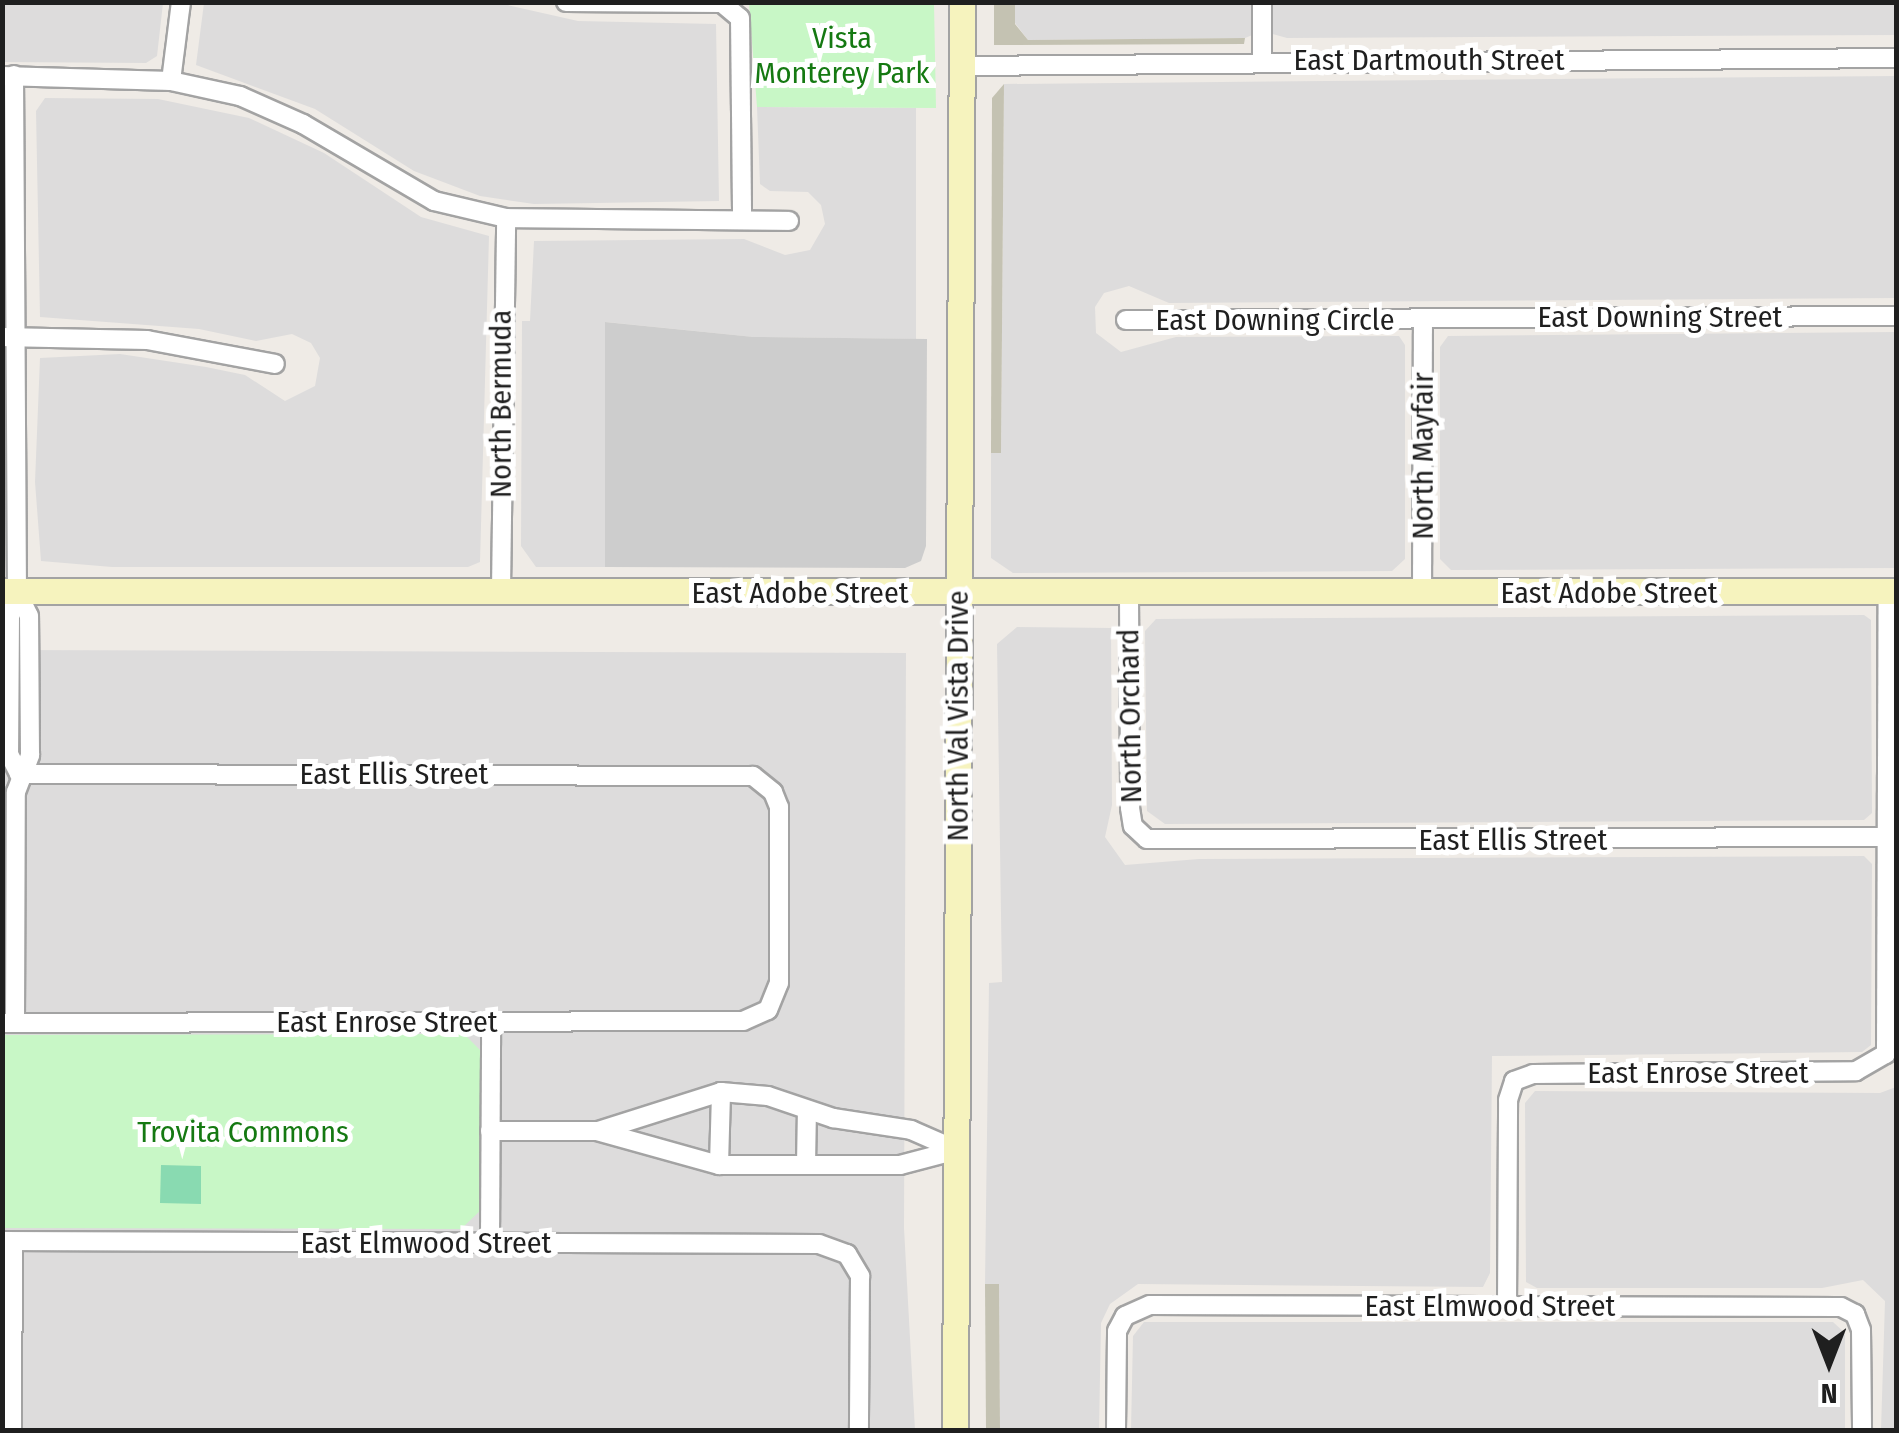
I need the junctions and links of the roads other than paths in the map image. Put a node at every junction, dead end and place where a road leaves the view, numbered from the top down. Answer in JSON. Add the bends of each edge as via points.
{"nodes":[{"id":1,"x":181,"y":2,"type":"edge"},
{"id":2,"x":566,"y":2,"type":"edge"},
{"id":3,"x":962,"y":2,"type":"edge"},
{"id":4,"x":1262,"y":2,"type":"edge"},
{"id":5,"x":1896,"y":58,"type":"edge"},
{"id":6,"x":1262,"y":61,"type":"junction"},
{"id":7,"x":962,"y":66,"type":"junction"},
{"id":8,"x":8,"y":76,"type":"edge"},
{"id":9,"x":171,"y":80,"type":"junction"},
{"id":10,"x":506,"y":218,"type":"junction"},
{"id":11,"x":742,"y":220,"type":"junction"},
{"id":12,"x":789,"y":221,"type":"dead end"},
{"id":13,"x":1896,"y":316,"type":"edge"},
{"id":14,"x":1423,"y":319,"type":"junction"},
{"id":15,"x":1126,"y":320,"type":"dead end"},
{"id":16,"x":9,"y":337,"type":"edge"},
{"id":17,"x":275,"y":364,"type":"dead end"},
{"id":18,"x":501,"y":590,"type":"junction"},
{"id":19,"x":10,"y":591,"type":"edge"},
{"id":20,"x":1892,"y":592,"type":"edge"},
{"id":21,"x":1422,"y":594,"type":"junction"},
{"id":22,"x":959,"y":595,"type":"junction"},
{"id":23,"x":1129,"y":595,"type":"junction"},
{"id":24,"x":10,"y":695,"type":"junction"},
{"id":25,"x":30,"y":695,"type":"junction"},
{"id":26,"x":19,"y":774,"type":"junction"},
{"id":27,"x":1139,"y":834,"type":"joint"},
{"id":28,"x":1888,"y":838,"type":"junction"},
{"id":29,"x":768,"y":1010,"type":"joint"},
{"id":30,"x":491,"y":1022,"type":"junction"},
{"id":31,"x":9,"y":1023,"type":"edge"},
{"id":32,"x":721,"y":1092,"type":"junction"},
{"id":33,"x":806,"y":1110,"type":"junction"},
{"id":34,"x":490,"y":1131,"type":"junction"},
{"id":35,"x":597,"y":1131,"type":"junction"},
{"id":36,"x":957,"y":1150,"type":"junction"},
{"id":37,"x":719,"y":1165,"type":"junction"},
{"id":38,"x":806,"y":1165,"type":"junction"},
{"id":39,"x":8,"y":1241,"type":"edge"},
{"id":40,"x":490,"y":1243,"type":"junction"},
{"id":41,"x":1507,"y":1307,"type":"junction"},
{"id":42,"x":12,"y":1430,"type":"edge"},
{"id":43,"x":860,"y":1430,"type":"edge"},
{"id":44,"x":955,"y":1430,"type":"edge"},
{"id":45,"x":1116,"y":1430,"type":"edge"},
{"id":46,"x":1862,"y":1430,"type":"edge"}],
"edges":[{"from":1,"to":9,"type":"street"},
{"from":2,"to":11,"type":"street","via":[[722,3],[740,18]]},
{"from":3,"to":7,"type":"street","name":"North Val Vista Drive"},
{"from":4,"to":6,"type":"street"},
{"from":5,"to":6,"type":"street","name":"East Dartmouth Street"},
{"from":6,"to":7,"type":"street","name":"East Dartmouth Street"},
{"from":7,"to":22,"type":"street","name":"North Val Vista Drive"},
{"from":8,"to":9,"type":"street"},
{"from":8,"to":16,"type":"street"},
{"from":9,"to":10,"type":"street","via":[[240,96],[303,124],[434,201]]},
{"from":10,"to":11,"type":"street"},
{"from":10,"to":18,"type":"street","name":"North Bermuda"},
{"from":11,"to":12,"type":"street"},
{"from":13,"to":14,"type":"street","name":"East Downing Street"},
{"from":14,"to":15,"type":"street","name":"East Downing Circle"},
{"from":14,"to":21,"type":"street","name":"North Mayfair"},
{"from":16,"to":17,"type":"street","via":[[147,340]]},
{"from":16,"to":19,"type":"street"},
{"from":18,"to":19,"type":"street","name":"East Adobe Street"},
{"from":18,"to":22,"type":"street","name":"East Adobe Street"},
{"from":19,"to":24,"type":"street"},
{"from":19,"to":25,"type":"street","via":[[29,616]]},
{"from":20,"to":21,"type":"street","name":"East Adobe Street"},
{"from":20,"to":28,"type":"street"},
{"from":21,"to":23,"type":"street","name":"East Adobe Street"},
{"from":22,"to":23,"type":"street","name":"East Adobe Street"},
{"from":22,"to":36,"type":"street","name":"North Val Vista Drive"},
{"from":23,"to":27,"type":"street","name":"North Orchard","via":[[1130,808]]},
{"from":24,"to":25,"type":"street"},
{"from":24,"to":26,"type":"street","via":[[9,754]]},
{"from":25,"to":26,"type":"street","via":[[30,755]]},
{"from":26,"to":29,"type":"street","name":"East Ellis Street","via":[[744,775],[767,785],[778,807],[779,984]]},
{"from":26,"to":31,"type":"street"},
{"from":27,"to":28,"type":"street","name":"East Ellis Street","via":[[1167,842]]},
{"from":28,"to":41,"type":"street","name":"East Enrose Street","via":[[1890,1038],[1882,1062],[1856,1071],[1533,1074],[1514,1081],[1508,1100]]},
{"from":29,"to":30,"type":"street","name":"East Enrose Street","via":[[743,1021]]},
{"from":30,"to":31,"type":"street","name":"East Enrose Street"},
{"from":30,"to":34,"type":"street"},
{"from":32,"to":33,"type":"street","via":[[768,1096]]},
{"from":32,"to":35,"type":"street"},
{"from":32,"to":37,"type":"street"},
{"from":33,"to":36,"type":"street","via":[[911,1130]]},
{"from":33,"to":38,"type":"street"},
{"from":34,"to":35,"type":"street"},
{"from":34,"to":40,"type":"street"},
{"from":35,"to":37,"type":"street"},
{"from":36,"to":38,"type":"street","via":[[900,1165]]},
{"from":36,"to":44,"type":"street","name":"North Val Vista Drive"},
{"from":37,"to":38,"type":"street"},
{"from":39,"to":40,"type":"street","name":"East Elmwood Street"},
{"from":39,"to":42,"type":"street"},
{"from":40,"to":43,"type":"street","name":"East Elmwood Street","via":[[819,1244],[847,1254],[860,1276]]},
{"from":41,"to":45,"type":"street","name":"East Elmwood Street","via":[[1150,1305],[1125,1316],[1116,1340]]},
{"from":41,"to":46,"type":"street","name":"East Elmwood Street","via":[[1832,1306],[1855,1314],[1862,1339]]}]}
